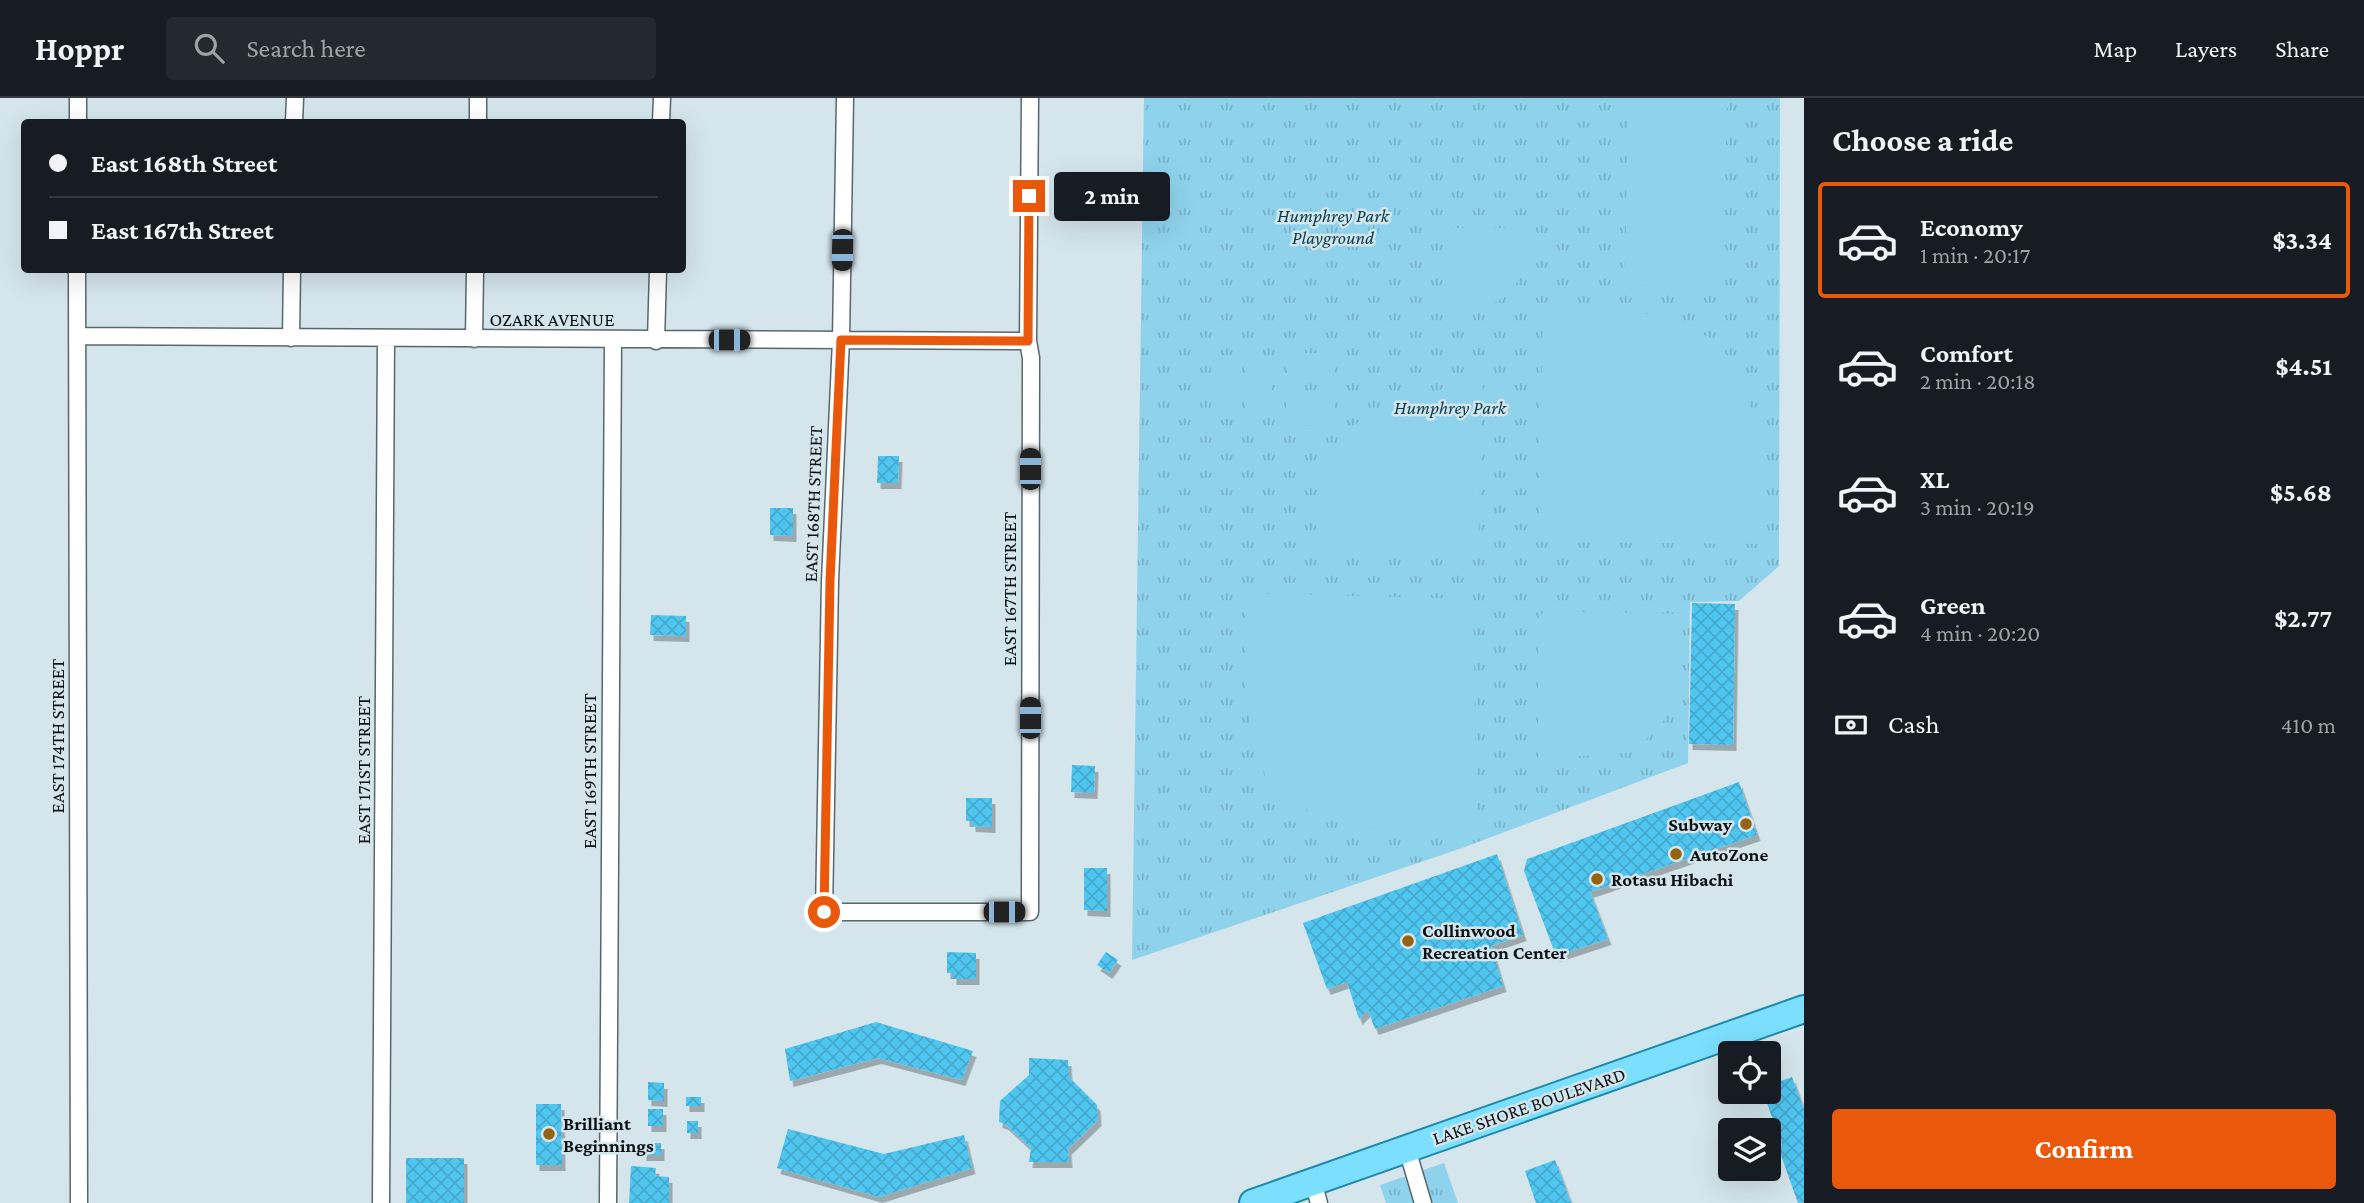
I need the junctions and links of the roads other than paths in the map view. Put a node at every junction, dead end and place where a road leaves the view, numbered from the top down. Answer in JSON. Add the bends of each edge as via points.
{"nodes":[{"id":1,"x":78,"y":98,"type":"edge"},
{"id":2,"x":295,"y":98,"type":"edge"},
{"id":3,"x":478,"y":98,"type":"edge"},
{"id":4,"x":662,"y":98,"type":"edge"},
{"id":5,"x":845,"y":98,"type":"edge"},
{"id":6,"x":1030,"y":98,"type":"edge"},
{"id":7,"x":78,"y":119,"type":"edge"},
{"id":8,"x":294,"y":119,"type":"edge"},
{"id":9,"x":478,"y":119,"type":"edge"},
{"id":10,"x":662,"y":119,"type":"edge"},
{"id":11,"x":77,"y":273,"type":"edge"},
{"id":12,"x":292,"y":273,"type":"edge"},
{"id":13,"x":475,"y":273,"type":"edge"},
{"id":14,"x":658,"y":273,"type":"edge"},
{"id":15,"x":77,"y":336,"type":"junction"},
{"id":16,"x":291,"y":338,"type":"junction"},
{"id":17,"x":386,"y":338,"type":"junction"},
{"id":18,"x":474,"y":339,"type":"junction"},
{"id":19,"x":613,"y":340,"type":"junction"},
{"id":20,"x":841,"y":340,"type":"junction"},
{"id":21,"x":656,"y":341,"type":"junction"},
{"id":22,"x":1028,"y":341,"type":"junction"},
{"id":23,"x":1030,"y":912,"type":"joint"},
{"id":24,"x":1804,"y":1009,"type":"edge"},
{"id":25,"x":1407,"y":1149,"type":"junction"},
{"id":26,"x":1306,"y":1194,"type":"edge"},
{"id":27,"x":79,"y":1203,"type":"edge"},
{"id":28,"x":382,"y":1203,"type":"edge"},
{"id":29,"x":608,"y":1203,"type":"edge"},
{"id":30,"x":1253,"y":1203,"type":"edge"},
{"id":31,"x":1423,"y":1203,"type":"edge"}],
"edges":[{"from":1,"to":7,"type":"street"},
{"from":2,"to":8,"type":"street"},
{"from":3,"to":9,"type":"street"},
{"from":4,"to":10,"type":"street"},
{"from":5,"to":20,"type":"street","name":"EAST 168TH STREET"},
{"from":6,"to":22,"type":"street","name":"EAST 167TH STREET"},
{"from":11,"to":15,"type":"street","name":"EAST 174TH STREET"},
{"from":12,"to":16,"type":"street"},
{"from":13,"to":18,"type":"street"},
{"from":14,"to":21,"type":"street"},
{"from":15,"to":16,"type":"street","name":"OZARK AVENUE"},
{"from":15,"to":27,"type":"street","name":"EAST 174TH STREET"},
{"from":16,"to":17,"type":"street","name":"OZARK AVENUE"},
{"from":17,"to":18,"type":"street","name":"OZARK AVENUE"},
{"from":17,"to":28,"type":"street","name":"EAST 171ST STREET"},
{"from":18,"to":19,"type":"street","name":"OZARK AVENUE"},
{"from":19,"to":21,"type":"street","name":"OZARK AVENUE"},
{"from":19,"to":29,"type":"street","name":"EAST 169TH STREET"},
{"from":20,"to":21,"type":"street","name":"OZARK AVENUE"},
{"from":20,"to":22,"type":"street","name":"OZARK AVENUE"},
{"from":20,"to":23,"type":"street","name":"EAST 168TH STREET","via":[[830,581],[824,912]]},
{"from":22,"to":23,"type":"street","name":"EAST 167TH STREET"},
{"from":24,"to":25,"type":"main road","name":"LAKE SHORE BOULEVARD"},
{"from":25,"to":26,"type":"main road","name":"LAKE SHORE BOULEVARD"},
{"from":25,"to":31,"type":"street"},
{"from":26,"to":30,"type":"main road","name":"LAKE SHORE BOULEVARD"}]}
